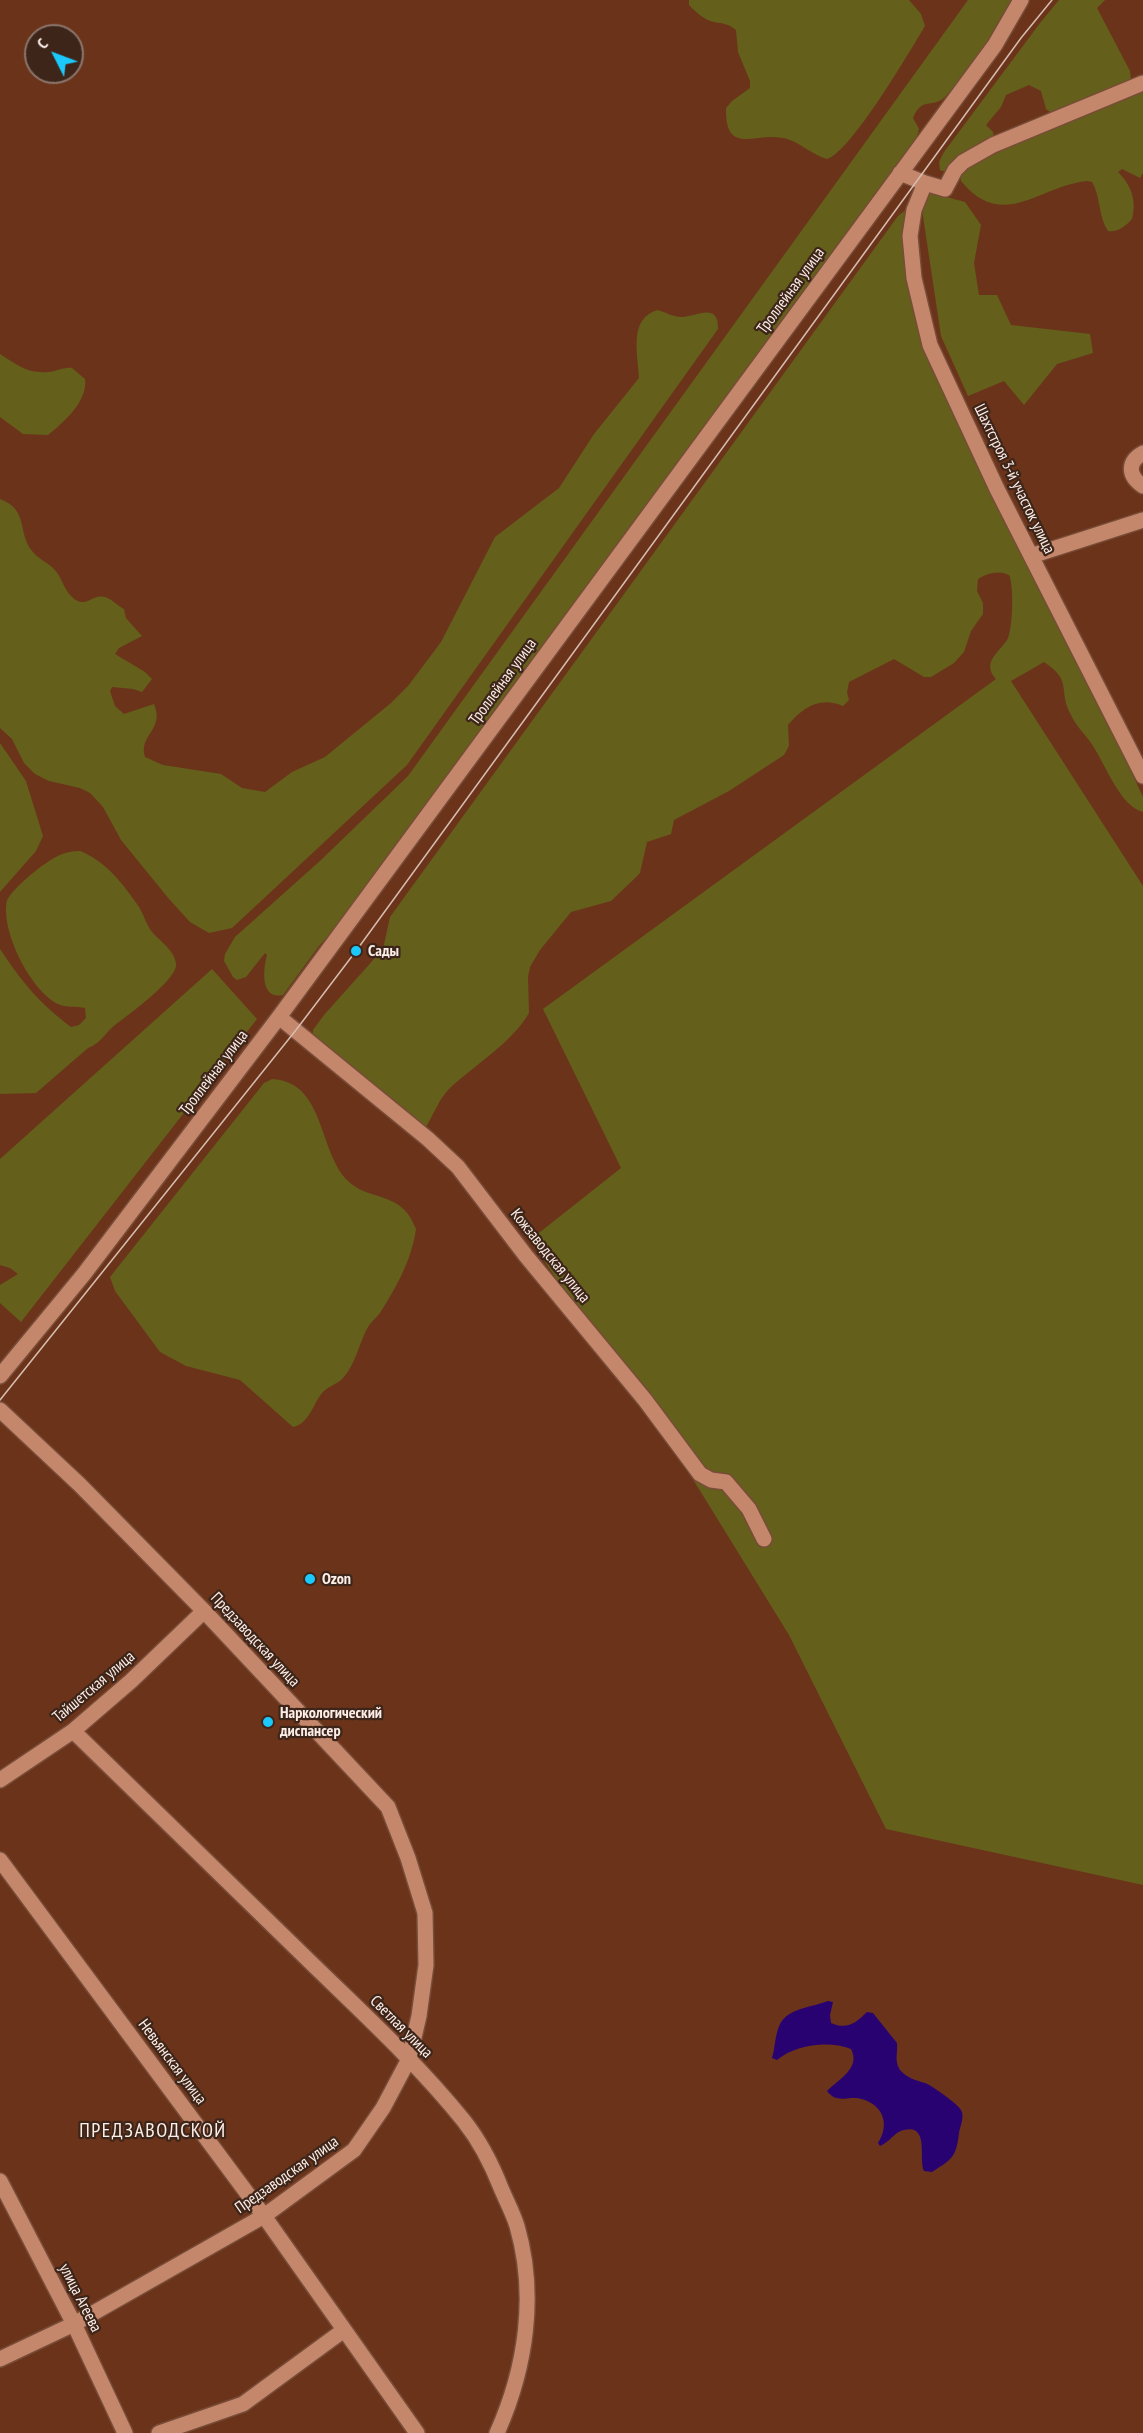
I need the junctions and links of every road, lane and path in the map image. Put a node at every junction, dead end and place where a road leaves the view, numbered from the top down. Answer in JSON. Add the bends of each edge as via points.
{"nodes":[{"id":1,"x":1022,"y":0,"type":"edge"},
{"id":2,"x":1143,"y":83,"type":"edge"},
{"id":3,"x":900,"y":173,"type":"junction"},
{"id":4,"x":925,"y":183,"type":"junction"},
{"id":5,"x":1143,"y":453,"type":"edge"},
{"id":6,"x":1143,"y":486,"type":"edge"},
{"id":7,"x":1143,"y":519,"type":"edge"},
{"id":8,"x":1031,"y":556,"type":"junction"},
{"id":9,"x":1143,"y":776,"type":"edge"},
{"id":10,"x":279,"y":1017,"type":"junction"},
{"id":11,"x":0,"y":1377,"type":"edge"},
{"id":12,"x":0,"y":1410,"type":"edge"},
{"id":13,"x":764,"y":1539,"type":"dead end"},
{"id":14,"x":204,"y":1611,"type":"junction"},
{"id":15,"x":73,"y":1731,"type":"junction"},
{"id":16,"x":0,"y":1780,"type":"edge"},
{"id":17,"x":0,"y":1860,"type":"edge"},
{"id":18,"x":409,"y":2059,"type":"junction"},
{"id":19,"x":0,"y":2181,"type":"edge"},
{"id":20,"x":264,"y":2216,"type":"junction"},
{"id":21,"x":74,"y":2324,"type":"junction"},
{"id":22,"x":344,"y":2330,"type":"junction"},
{"id":23,"x":0,"y":2359,"type":"edge"},
{"id":24,"x":125,"y":2433,"type":"edge"},
{"id":25,"x":159,"y":2433,"type":"edge"},
{"id":26,"x":417,"y":2433,"type":"edge"},
{"id":27,"x":497,"y":2433,"type":"edge"}],
"edges":[{"from":1,"to":3,"type":"street","name":"Троллейная улица","via":[[994,45]]},
{"from":2,"to":4,"type":"street","via":[[993,145],[963,162],[945,189]]},
{"from":3,"to":4,"type":"street"},
{"from":3,"to":10,"type":"street","name":"Троллейная улица"},
{"from":4,"to":8,"type":"street","name":"Шахтстроя 3-й участок улица","via":[[914,210],[910,236],[914,278],[930,345]]},
{"from":5,"to":6,"type":"street","via":[[1134,461],[1131,476]]},
{"from":7,"to":8,"type":"street"},
{"from":8,"to":9,"type":"street","name":"Шахтстроя 3-й участок улица"},
{"from":10,"to":11,"type":"street","name":"Троллейная улица","via":[[84,1274]]},
{"from":10,"to":13,"type":"street","name":"Кожзаводская улица","via":[[453,1162],[700,1474],[726,1482],[749,1509]]},
{"from":12,"to":14,"type":"street","name":"Предзаводская улица"},
{"from":14,"to":15,"type":"street","name":"Тайшетская улица"},
{"from":14,"to":18,"type":"street","name":"Предзаводская улица","via":[[388,1807],[425,1913],[426,1965],[420,2016]]},
{"from":15,"to":16,"type":"street","name":"Тайшетская улица"},
{"from":15,"to":18,"type":"street","name":"Светлая улица"},
{"from":17,"to":20,"type":"street","name":"Невьянская улица"},
{"from":18,"to":20,"type":"street","name":"Предзаводская улица","via":[[383,2108],[354,2150]]},
{"from":18,"to":27,"type":"street","name":"Светлая улица","via":[[465,2123],[493,2170],[516,2223],[524,2254],[527,2314],[522,2359]]},
{"from":19,"to":21,"type":"street","name":"улица Агеева"},
{"from":20,"to":21,"type":"street","name":"Предзаводская улица"},
{"from":20,"to":22,"type":"street","name":"Невьянская улица"},
{"from":21,"to":23,"type":"street","name":"Предзаводская улица"},
{"from":21,"to":24,"type":"street","name":"улица Агеева"},
{"from":22,"to":25,"type":"street","via":[[243,2404]]},
{"from":22,"to":26,"type":"street","name":"Невьянская улица"}]}
